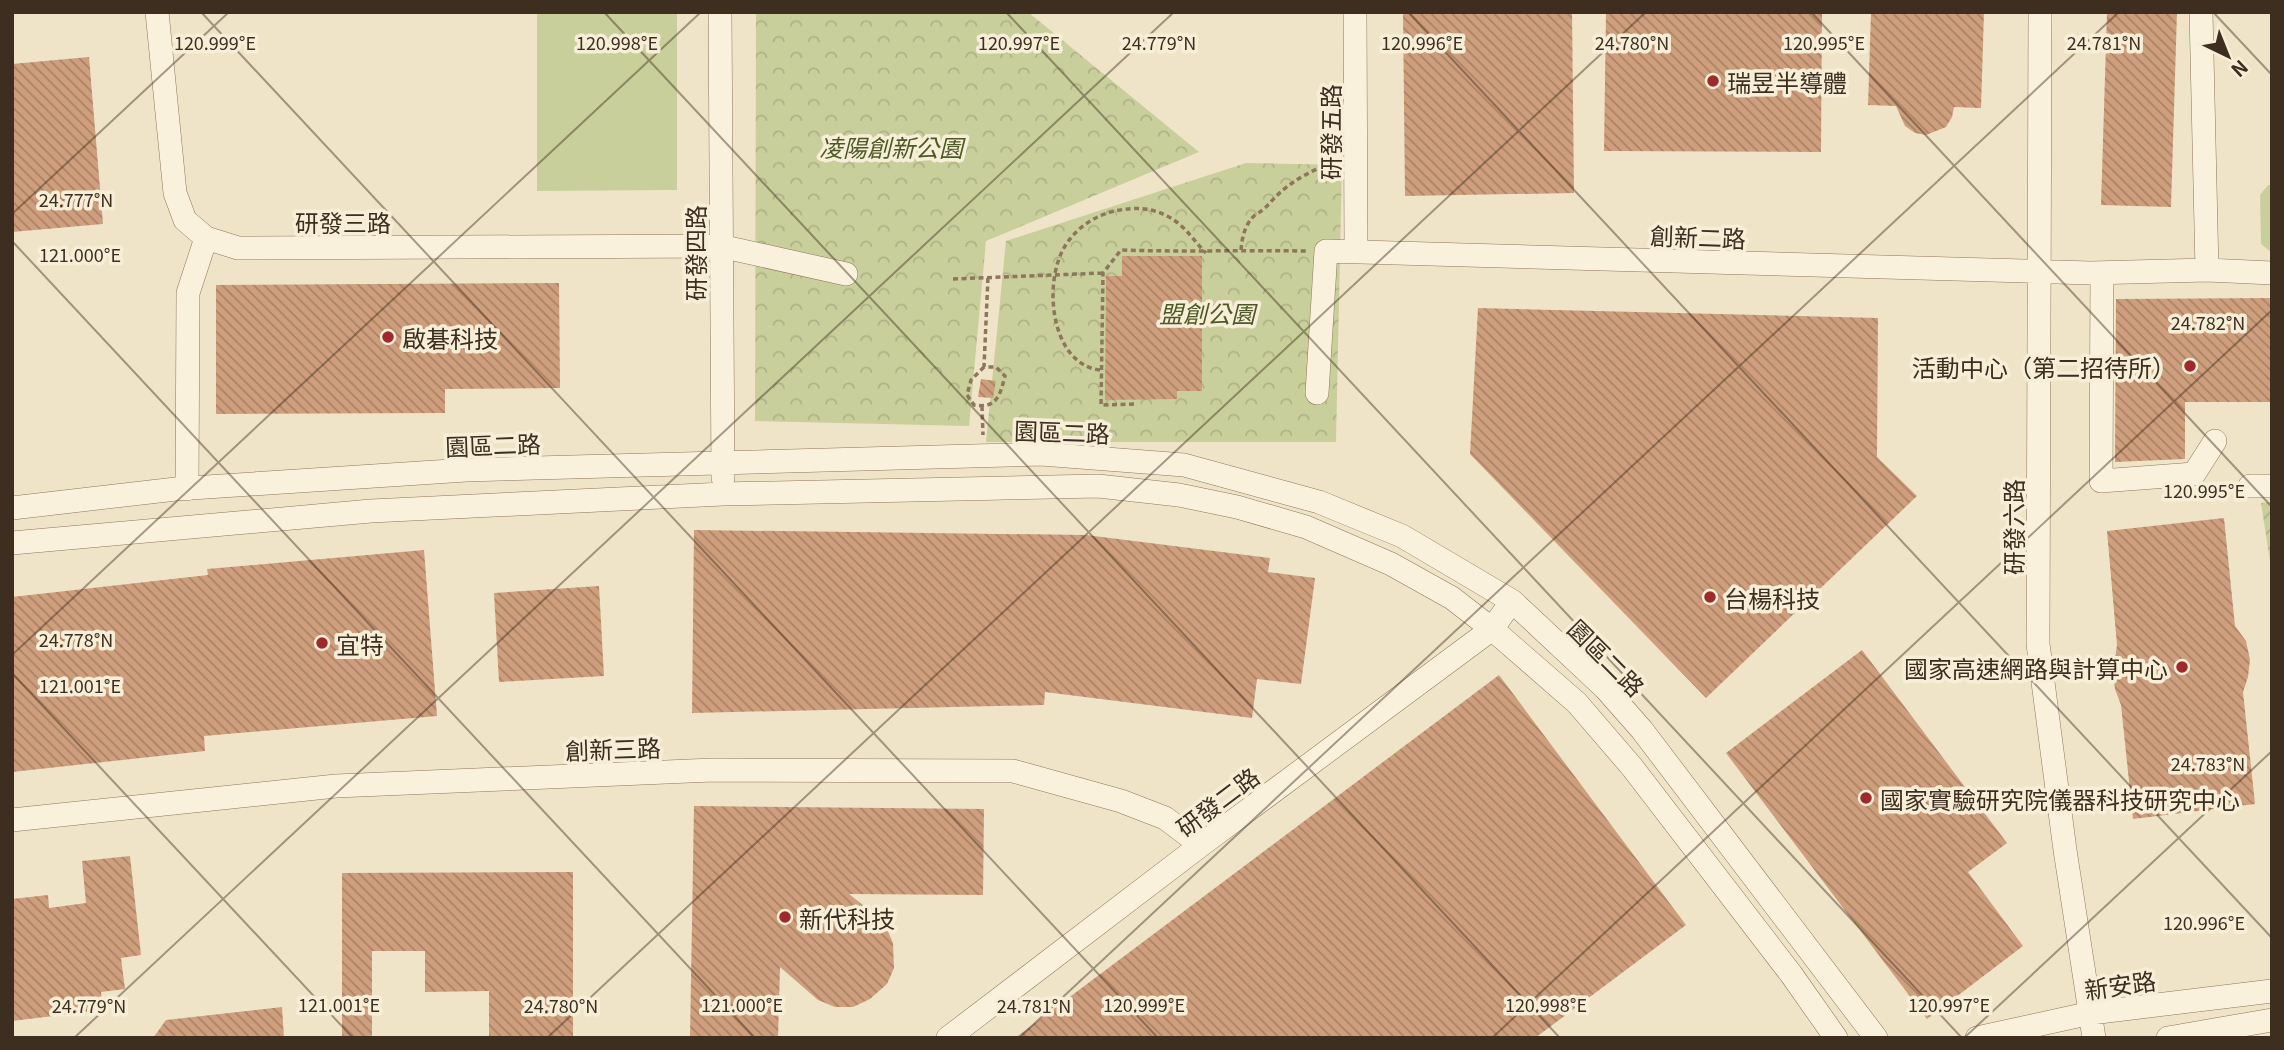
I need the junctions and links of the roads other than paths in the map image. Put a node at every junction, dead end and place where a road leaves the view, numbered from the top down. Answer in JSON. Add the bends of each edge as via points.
{"nodes":[{"id":1,"x":157,"y":12,"type":"edge"},
{"id":2,"x":720,"y":12,"type":"edge"},
{"id":3,"x":1354,"y":12,"type":"edge"},
{"id":4,"x":2040,"y":12,"type":"edge"},
{"id":5,"x":2201,"y":12,"type":"edge"},
{"id":6,"x":206,"y":238,"type":"junction"},
{"id":7,"x":720,"y":246,"type":"junction"},
{"id":8,"x":1356,"y":250,"type":"junction"},
{"id":9,"x":2207,"y":270,"type":"junction"},
{"id":10,"x":2038,"y":271,"type":"junction"},
{"id":11,"x":2102,"y":272,"type":"junction"},
{"id":12,"x":2272,"y":273,"type":"edge"},
{"id":13,"x":846,"y":274,"type":"dead end"},
{"id":14,"x":1317,"y":393,"type":"dead end"},
{"id":15,"x":2215,"y":441,"type":"dead end"},
{"id":16,"x":723,"y":464,"type":"junction"},
{"id":17,"x":187,"y":489,"type":"junction"},
{"id":18,"x":723,"y":494,"type":"junction"},
{"id":19,"x":12,"y":508,"type":"edge"},
{"id":20,"x":12,"y":543,"type":"edge"},
{"id":21,"x":1512,"y":601,"type":"junction"},
{"id":22,"x":1492,"y":629,"type":"junction"},
{"id":23,"x":12,"y":820,"type":"edge"},
{"id":24,"x":1201,"y":845,"type":"junction"},
{"id":25,"x":2272,"y":991,"type":"edge"},
{"id":26,"x":2091,"y":1013,"type":"junction"},
{"id":27,"x":2272,"y":1020,"type":"edge"},
{"id":28,"x":2175,"y":1037,"type":"edge"},
{"id":29,"x":948,"y":1038,"type":"edge"},
{"id":30,"x":1836,"y":1038,"type":"edge"},
{"id":31,"x":1876,"y":1038,"type":"edge"},
{"id":32,"x":1977,"y":1038,"type":"edge"},
{"id":33,"x":2094,"y":1038,"type":"edge"}],
"edges":[{"from":1,"to":6,"type":"street","name":"研發三路","via":[[175,193],[185,220]]},
{"from":2,"to":7,"type":"street","name":"研發四路"},
{"from":3,"to":8,"type":"street","name":"研發五路"},
{"from":4,"to":10,"type":"street","name":"研發六路"},
{"from":5,"to":9,"type":"street"},
{"from":6,"to":7,"type":"street","name":"研發三路","via":[[239,248]]},
{"from":6,"to":17,"type":"street","via":[[188,293]]},
{"from":7,"to":13,"type":"street","name":"研發三路"},
{"from":7,"to":16,"type":"street","name":"研發四路"},
{"from":8,"to":10,"type":"street","name":"創新二路"},
{"from":8,"to":14,"type":"street","name":"創新二路","via":[[1326,251]]},
{"from":9,"to":11,"type":"street","name":"創新二路"},
{"from":9,"to":12,"type":"street","name":"創新二路"},
{"from":10,"to":11,"type":"street","name":"創新二路"},
{"from":10,"to":26,"type":"street","name":"研發六路","via":[[2038,644]]},
{"from":11,"to":15,"type":"street","via":[[2101,481],[2194,474]]},
{"from":16,"to":17,"type":"street","name":"園區二路","via":[[466,470]]},
{"from":16,"to":18,"type":"street","name":"研發四路"},
{"from":16,"to":21,"type":"street","name":"園區二路","via":[[1041,454],[1184,465],[1355,516],[1402,536]]},
{"from":17,"to":19,"type":"street","name":"園區二路"},
{"from":18,"to":20,"type":"street","via":[[371,510]]},
{"from":18,"to":22,"type":"street","via":[[1098,486],[1179,495],[1306,527],[1391,564],[1452,598]]},
{"from":21,"to":22,"type":"street","name":"研發二路"},
{"from":21,"to":31,"type":"street","name":"園區二路","via":[[1605,688],[1642,730]]},
{"from":22,"to":24,"type":"street","name":"研發二路"},
{"from":22,"to":30,"type":"street","via":[[1577,703],[1632,767]]},
{"from":23,"to":24,"type":"street","name":"創新三路","via":[[337,786],[713,770],[1013,771],[1121,800],[1165,818]]},
{"from":24,"to":29,"type":"street","name":"研發二路"},
{"from":25,"to":26,"type":"street","name":"新安路"},
{"from":26,"to":32,"type":"street","name":"新安路"},
{"from":26,"to":33,"type":"street","name":"研發六路"},
{"from":27,"to":28,"type":"street"}]}
